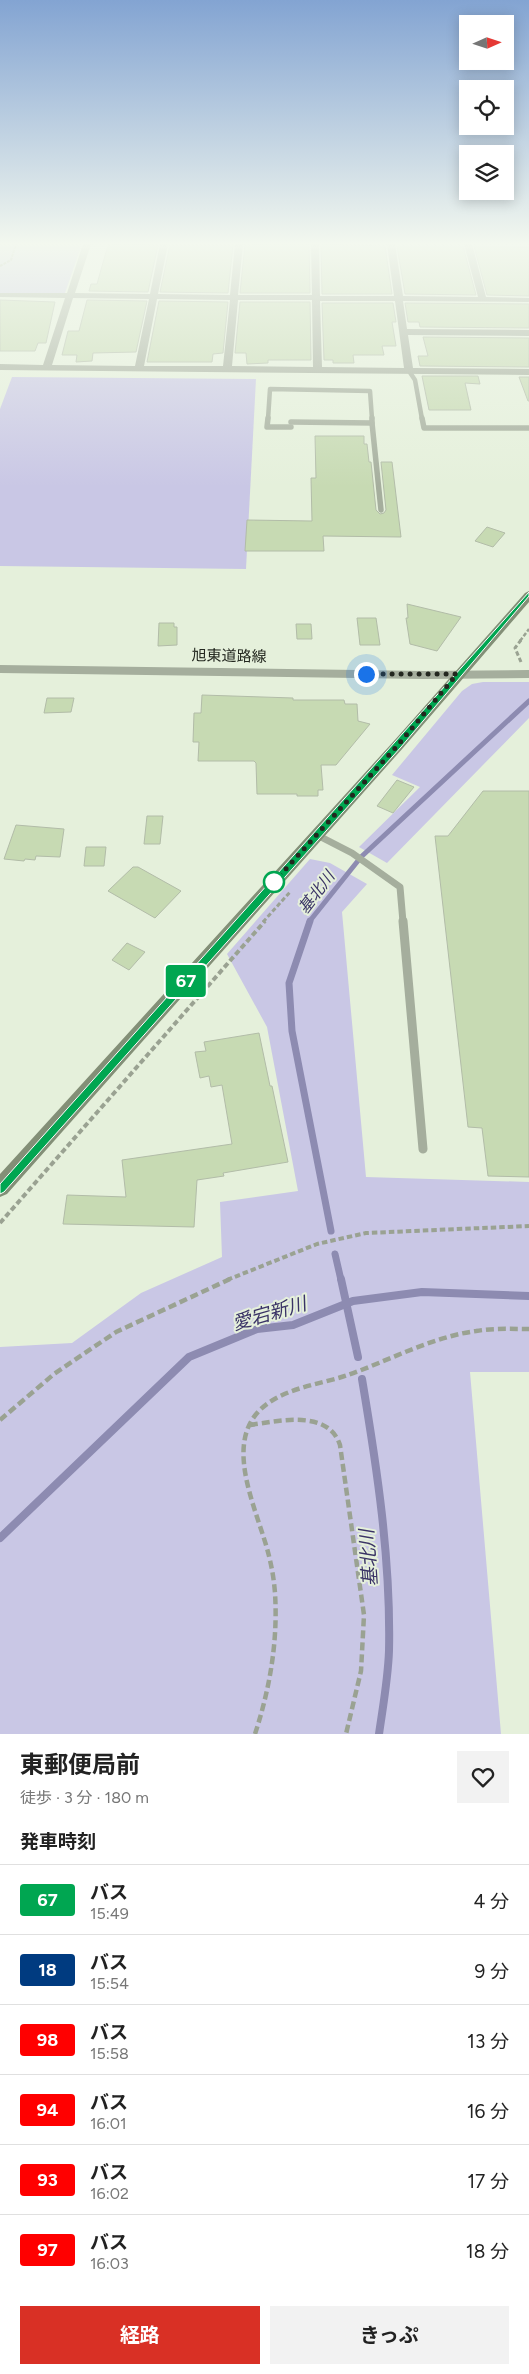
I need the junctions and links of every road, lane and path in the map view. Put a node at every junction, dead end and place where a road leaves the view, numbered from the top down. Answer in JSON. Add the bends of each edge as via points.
{"nodes":[{"id":1,"x":60,"y":325,"type":"edge"},
{"id":2,"x":148,"y":325,"type":"edge"},
{"id":3,"x":231,"y":325,"type":"edge"},
{"id":4,"x":317,"y":325,"type":"edge"},
{"id":5,"x":401,"y":325,"type":"edge"},
{"id":6,"x":402,"y":332,"type":"junction"},
{"id":7,"x":529,"y":333,"type":"edge"},
{"id":8,"x":0,"y":367,"type":"edge"},
{"id":9,"x":46,"y":368,"type":"junction"},
{"id":10,"x":139,"y":368,"type":"junction"},
{"id":11,"x":227,"y":370,"type":"junction"},
{"id":12,"x":318,"y":370,"type":"junction"},
{"id":13,"x":409,"y":372,"type":"junction"},
{"id":14,"x":529,"y":372,"type":"edge"},
{"id":15,"x":372,"y":423,"type":"junction"},
{"id":16,"x":529,"y":428,"type":"edge"},
{"id":17,"x":381,"y":510,"type":"dead end"},
{"id":18,"x":529,"y":594,"type":"edge"},
{"id":19,"x":529,"y":629,"type":"edge"},
{"id":20,"x":0,"y":669,"type":"edge"},
{"id":21,"x":505,"y":673,"type":"junction"},
{"id":22,"x":457,"y":674,"type":"junction"},
{"id":23,"x":529,"y":674,"type":"edge"},
{"id":24,"x":317,"y":834,"type":"junction"},
{"id":25,"x":294,"y":888,"type":"dead end"},
{"id":26,"x":424,"y":1149,"type":"dead end"},
{"id":27,"x":0,"y":1188,"type":"edge"},
{"id":28,"x":0,"y":1224,"type":"edge"},
{"id":29,"x":529,"y":1226,"type":"edge"},
{"id":30,"x":529,"y":1329,"type":"edge"},
{"id":31,"x":0,"y":1420,"type":"edge"},
{"id":32,"x":250,"y":1425,"type":"junction"},
{"id":33,"x":255,"y":1734,"type":"edge"},
{"id":34,"x":346,"y":1734,"type":"edge"}],
"edges":[{"from":1,"to":9,"type":"street"},
{"from":2,"to":10,"type":"street"},
{"from":3,"to":11,"type":"street"},
{"from":4,"to":12,"type":"street"},
{"from":5,"to":6,"type":"street"},
{"from":6,"to":7,"type":"street"},
{"from":6,"to":13,"type":"street"},
{"from":8,"to":9,"type":"street"},
{"from":9,"to":10,"type":"street"},
{"from":10,"to":11,"type":"street"},
{"from":11,"to":12,"type":"street"},
{"from":12,"to":13,"type":"street"},
{"from":13,"to":14,"type":"street"},
{"from":13,"to":16,"type":"lane","via":[[414,380],[424,428]]},
{"from":15,"to":15,"type":"lane","via":[[370,391],[270,389],[267,427]]},
{"from":15,"to":17,"type":"lane"},
{"from":18,"to":22,"type":"main road"},
{"from":19,"to":21,"type":"path","via":[[515,648],[522,661]]},
{"from":20,"to":22,"type":"street","name":"旭東道路線"},
{"from":21,"to":22,"type":"street","name":"旭東道路線"},
{"from":21,"to":23,"type":"street","name":"旭東道路線"},
{"from":22,"to":24,"type":"main road"},
{"from":24,"to":26,"type":"lane","via":[[352,853],[400,887]]},
{"from":24,"to":27,"type":"main road"},
{"from":25,"to":28,"type":"path"},
{"from":29,"to":31,"type":"path","via":[[366,1233],[308,1247],[182,1300],[116,1332],[61,1368]]},
{"from":30,"to":32,"type":"path","via":[[490,1329],[441,1340],[282,1397],[256,1412]]},
{"from":32,"to":33,"type":"path","via":[[243,1452],[243,1471],[269,1555],[274,1602],[269,1681]]},
{"from":32,"to":34,"type":"path","via":[[313,1420],[329,1427],[338,1438],[364,1615],[361,1671]]}]}
